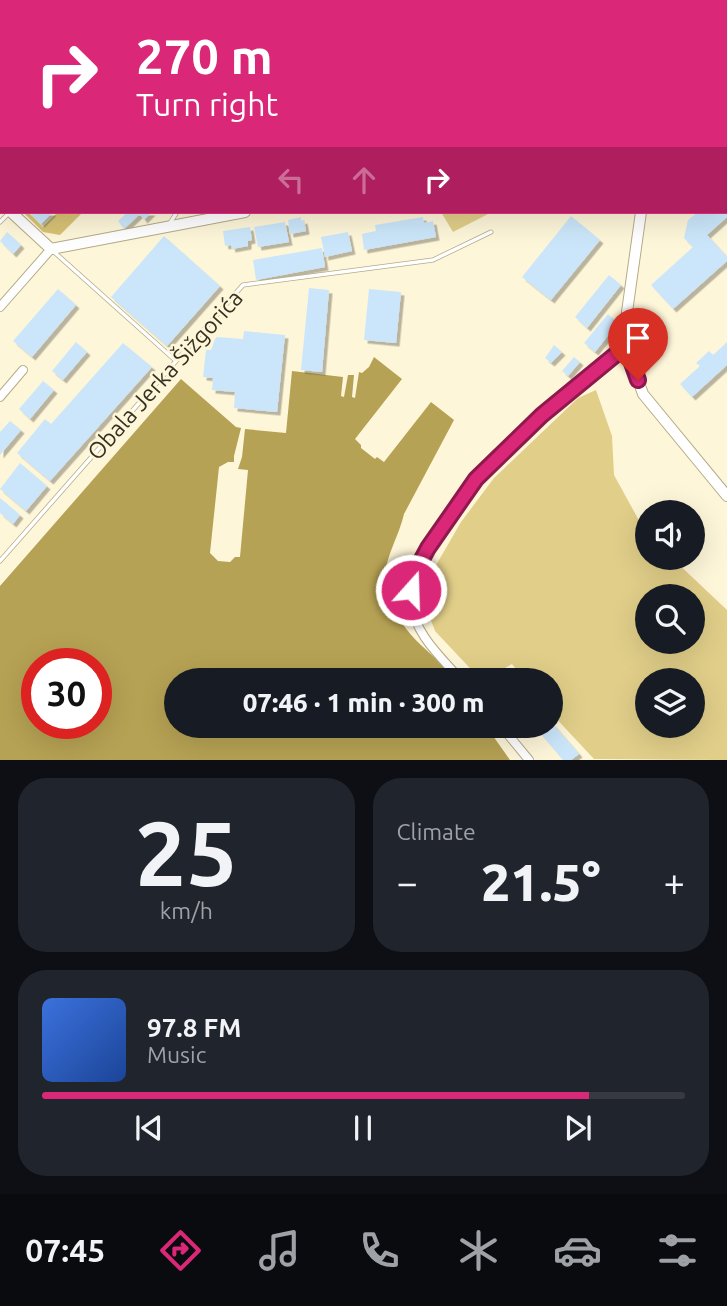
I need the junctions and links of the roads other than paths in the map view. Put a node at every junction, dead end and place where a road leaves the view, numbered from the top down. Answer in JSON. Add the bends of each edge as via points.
{"nodes":[{"id":1,"x":13,"y":214,"type":"edge"},
{"id":2,"x":176,"y":214,"type":"edge"},
{"id":3,"x":224,"y":214,"type":"edge"},
{"id":4,"x":641,"y":214,"type":"edge"},
{"id":5,"x":202,"y":216,"type":"edge"},
{"id":6,"x":169,"y":225,"type":"junction"},
{"id":7,"x":492,"y":232,"type":"dead end"},
{"id":8,"x":51,"y":249,"type":"junction"},
{"id":9,"x":0,"y":307,"type":"edge"},
{"id":10,"x":626,"y":346,"type":"junction"},
{"id":11,"x":176,"y":361,"type":"junction"},
{"id":12,"x":23,"y":370,"type":"dead end"},
{"id":13,"x":0,"y":397,"type":"edge"},
{"id":14,"x":727,"y":496,"type":"edge"},
{"id":15,"x":0,"y":561,"type":"edge"},
{"id":16,"x":451,"y":668,"type":"edge"},
{"id":17,"x":511,"y":738,"type":"edge"},
{"id":18,"x":529,"y":760,"type":"edge"}],
"edges":[{"from":1,"to":8,"type":"street"},
{"from":2,"to":6,"type":"lane"},
{"from":3,"to":5,"type":"street"},
{"from":4,"to":10,"type":"street"},
{"from":5,"to":6,"type":"street"},
{"from":6,"to":8,"type":"street"},
{"from":7,"to":11,"type":"lane","name":"Obala Jerka Šižgorića","via":[[433,260],[243,285]]},
{"from":8,"to":9,"type":"street"},
{"from":8,"to":11,"type":"lane"},
{"from":10,"to":14,"type":"street","via":[[643,394]]},
{"from":10,"to":16,"type":"street","via":[[542,415],[476,479],[428,548],[414,574],[411,603],[421,634]]},
{"from":11,"to":15,"type":"lane","name":"Obala Jerka Šižgorića"},
{"from":12,"to":13,"type":"street"},
{"from":17,"to":18,"type":"street"}]}
